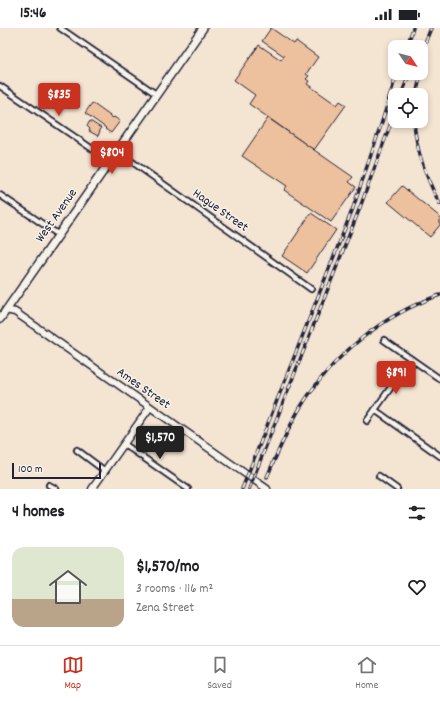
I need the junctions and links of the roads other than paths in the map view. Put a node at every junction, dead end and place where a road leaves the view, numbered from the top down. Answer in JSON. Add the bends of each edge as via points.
{"nodes":[{"id":1,"x":60,"y":28,"type":"edge"},
{"id":2,"x":203,"y":28,"type":"edge"},
{"id":3,"x":0,"y":86,"type":"edge"},
{"id":4,"x":156,"y":94,"type":"junction"},
{"id":5,"x":117,"y":151,"type":"junction"},
{"id":6,"x":110,"y":161,"type":"junction"},
{"id":7,"x":0,"y":195,"type":"edge"},
{"id":8,"x":58,"y":235,"type":"junction"},
{"id":9,"x":310,"y":288,"type":"dead end"},
{"id":10,"x":3,"y":310,"type":"edge"},
{"id":11,"x":0,"y":318,"type":"edge"},
{"id":12,"x":384,"y":340,"type":"dead end"},
{"id":13,"x":411,"y":359,"type":"junction"},
{"id":14,"x":440,"y":379,"type":"edge"},
{"id":15,"x":150,"y":407,"type":"junction"},
{"id":16,"x":375,"y":410,"type":"junction"},
{"id":17,"x":367,"y":420,"type":"dead end"},
{"id":18,"x":124,"y":444,"type":"junction"},
{"id":19,"x":77,"y":450,"type":"dead end"},
{"id":20,"x":440,"y":456,"type":"edge"},
{"id":21,"x":105,"y":471,"type":"junction"},
{"id":22,"x":379,"y":476,"type":"dead end"},
{"id":23,"x":49,"y":484,"type":"dead end"},
{"id":24,"x":56,"y":489,"type":"edge"},
{"id":25,"x":92,"y":489,"type":"edge"},
{"id":26,"x":188,"y":489,"type":"edge"},
{"id":27,"x":267,"y":489,"type":"edge"},
{"id":28,"x":397,"y":489,"type":"edge"}],
"edges":[{"from":1,"to":4,"type":"street"},
{"from":2,"to":4,"type":"main road","name":"West Avenue"},
{"from":3,"to":6,"type":"street"},
{"from":4,"to":5,"type":"main road","name":"West Avenue"},
{"from":5,"to":6,"type":"main road","name":"West Avenue"},
{"from":5,"to":9,"type":"street","name":"Hague Street"},
{"from":6,"to":8,"type":"main road","name":"West Avenue"},
{"from":7,"to":8,"type":"street"},
{"from":8,"to":10,"type":"main road","name":"West Avenue"},
{"from":10,"to":11,"type":"main road","name":"West Avenue"},
{"from":10,"to":15,"type":"street","name":"Ames Street","via":[[15,312]]},
{"from":12,"to":13,"type":"street"},
{"from":13,"to":14,"type":"street"},
{"from":13,"to":16,"type":"street"},
{"from":15,"to":18,"type":"street"},
{"from":15,"to":27,"type":"street","name":"Ames Street"},
{"from":16,"to":17,"type":"street"},
{"from":16,"to":20,"type":"street"},
{"from":18,"to":21,"type":"street"},
{"from":18,"to":26,"type":"street"},
{"from":19,"to":21,"type":"street"},
{"from":21,"to":25,"type":"street"},
{"from":22,"to":28,"type":"street"},
{"from":23,"to":24,"type":"street"}]}
